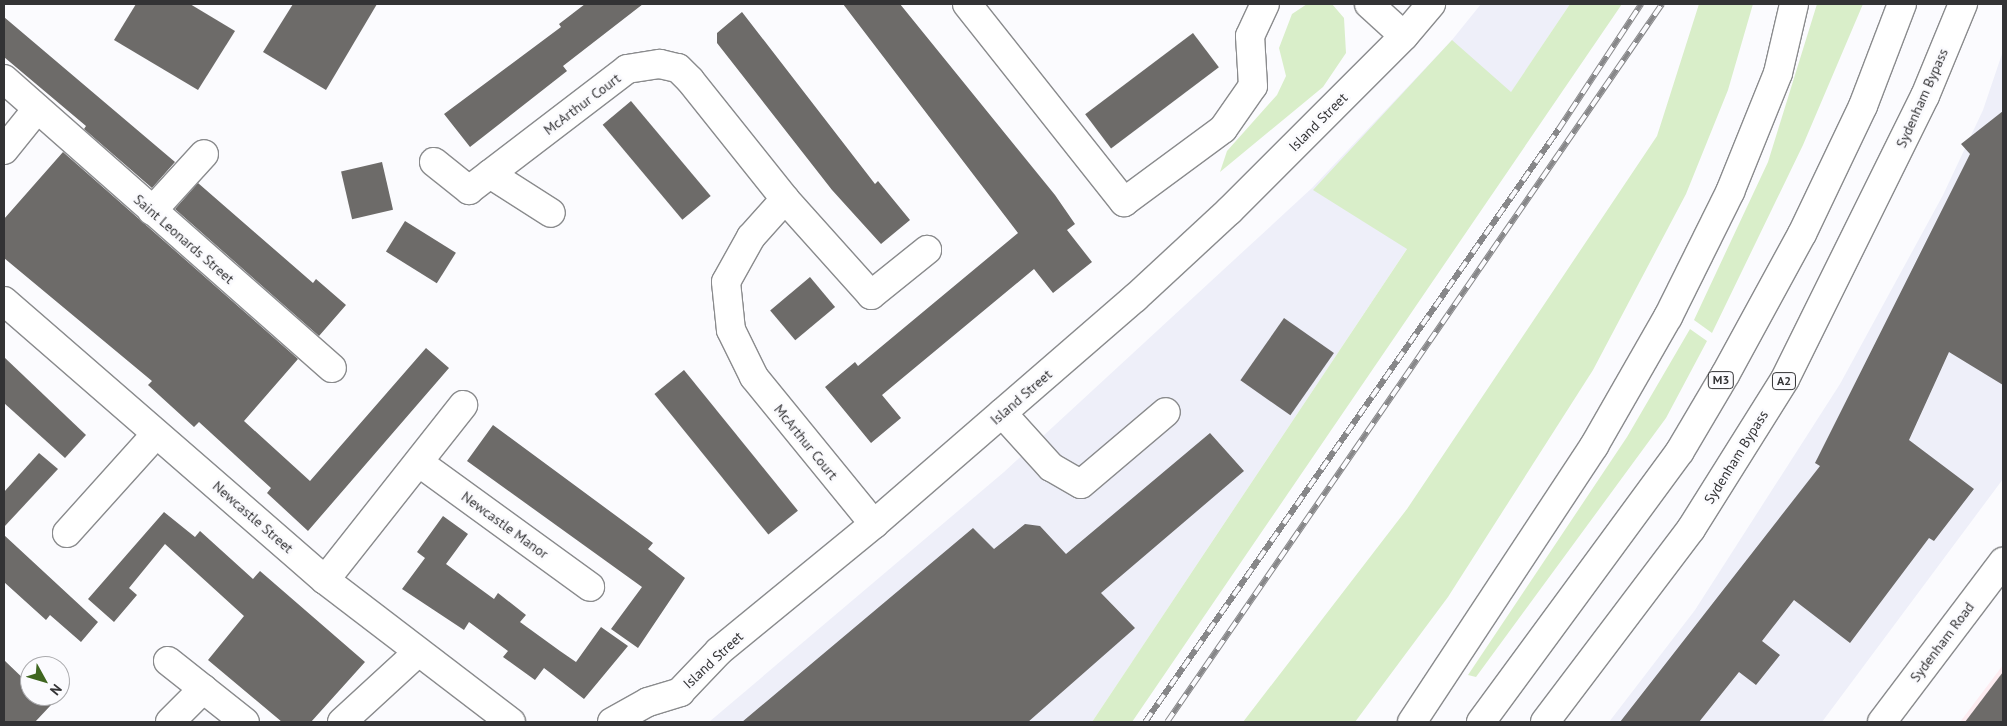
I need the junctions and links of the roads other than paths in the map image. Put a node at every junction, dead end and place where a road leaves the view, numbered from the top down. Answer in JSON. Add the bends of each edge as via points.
{"nodes":[{"id":1,"x":967,"y":4,"type":"edge"},
{"id":2,"x":1265,"y":4,"type":"edge"},
{"id":3,"x":1369,"y":4,"type":"edge"},
{"id":4,"x":1431,"y":4,"type":"edge"},
{"id":5,"x":1794,"y":4,"type":"edge"},
{"id":6,"x":1902,"y":4,"type":"edge"},
{"id":7,"x":1963,"y":4,"type":"edge"},
{"id":8,"x":1404,"y":36,"type":"junction"},
{"id":9,"x":4,"y":79,"type":"edge"},
{"id":10,"x":37,"y":109,"type":"junction"},
{"id":11,"x":4,"y":150,"type":"edge"},
{"id":12,"x":204,"y":154,"type":"dead end"},
{"id":13,"x":434,"y":162,"type":"dead end"},
{"id":14,"x":490,"y":174,"type":"junction"},
{"id":15,"x":785,"y":199,"type":"junction"},
{"id":16,"x":152,"y":210,"type":"junction"},
{"id":17,"x":551,"y":213,"type":"dead end"},
{"id":18,"x":927,"y":250,"type":"dead end"},
{"id":19,"x":4,"y":302,"type":"edge"},
{"id":20,"x":332,"y":368,"type":"dead end"},
{"id":21,"x":463,"y":405,"type":"dead end"},
{"id":22,"x":1166,"y":412,"type":"dead end"},
{"id":23,"x":1002,"y":413,"type":"junction"},
{"id":24,"x":156,"y":434,"type":"junction"},
{"id":25,"x":420,"y":464,"type":"junction"},
{"id":26,"x":874,"y":524,"type":"junction"},
{"id":27,"x":67,"y":533,"type":"dead end"},
{"id":28,"x":2003,"y":562,"type":"edge"},
{"id":29,"x":325,"y":580,"type":"junction"},
{"id":30,"x":590,"y":587,"type":"dead end"},
{"id":31,"x":417,"y":653,"type":"junction"},
{"id":32,"x":168,"y":661,"type":"dead end"},
{"id":33,"x":202,"y":689,"type":"junction"},
{"id":34,"x":170,"y":722,"type":"edge"},
{"id":35,"x":245,"y":722,"type":"edge"},
{"id":36,"x":342,"y":722,"type":"edge"},
{"id":37,"x":511,"y":722,"type":"edge"},
{"id":38,"x":612,"y":722,"type":"edge"},
{"id":39,"x":1412,"y":722,"type":"edge"},
{"id":40,"x":1481,"y":722,"type":"edge"},
{"id":41,"x":1545,"y":722,"type":"edge"},
{"id":42,"x":1882,"y":722,"type":"edge"}],
"edges":[{"from":1,"to":2,"type":"main road","via":[[1124,202],[1224,129],[1253,86],[1250,36]]},
{"from":3,"to":8,"type":"main road"},
{"from":4,"to":8,"type":"main road","name":"Island Street"},
{"from":5,"to":39,"type":"main road","via":[[1778,73],[1730,192],[1668,317],[1588,454]]},
{"from":6,"to":40,"type":"main road","number":"M3","via":[[1850,132],[1802,234],[1725,375],[1680,451]]},
{"from":7,"to":41,"type":"main road","name":"Sydenham Bypass","number":"A2","via":[[1925,96],[1785,380],[1691,529]]},
{"from":8,"to":23,"type":"main road","name":"Island Street","via":[[1222,217]]},
{"from":9,"to":10,"type":"main road","name":"Saint Leonards Street"},
{"from":10,"to":11,"type":"main road"},
{"from":10,"to":16,"type":"main road","name":"Saint Leonards Street"},
{"from":12,"to":16,"type":"main road"},
{"from":13,"to":14,"type":"main road","name":"McArthur Court","via":[[469,190]]},
{"from":14,"to":15,"type":"main road","name":"McArthur Court","via":[[627,69],[660,64],[678,68],[690,80]]},
{"from":14,"to":17,"type":"main road"},
{"from":15,"to":18,"type":"main road","name":"McArthur Court","via":[[871,295]]},
{"from":15,"to":26,"type":"main road","name":"McArthur Court","via":[[751,237],[726,282],[731,330],[754,377]]},
{"from":16,"to":20,"type":"main road","name":"Saint Leonards Street"},
{"from":19,"to":24,"type":"main road","name":"Newcastle Street"},
{"from":21,"to":25,"type":"main road"},
{"from":22,"to":23,"type":"main road","via":[[1081,484],[1051,467]]},
{"from":23,"to":26,"type":"main road","name":"Island Street"},
{"from":24,"to":27,"type":"main road"},
{"from":24,"to":29,"type":"main road","name":"Newcastle Street"},
{"from":25,"to":29,"type":"main road"},
{"from":25,"to":30,"type":"main road","name":"Newcastle Manor"},
{"from":26,"to":38,"type":"main road","name":"Island Street","via":[[719,651],[680,692],[648,702]]},
{"from":28,"to":42,"type":"main road","name":"Sydenham Road"},
{"from":29,"to":31,"type":"main road","name":"Newcastle Street"},
{"from":31,"to":36,"type":"main road"},
{"from":31,"to":37,"type":"main road","name":"Newcastle Street"},
{"from":32,"to":33,"type":"main road"},
{"from":33,"to":34,"type":"main road"},
{"from":33,"to":35,"type":"main road"}]}
